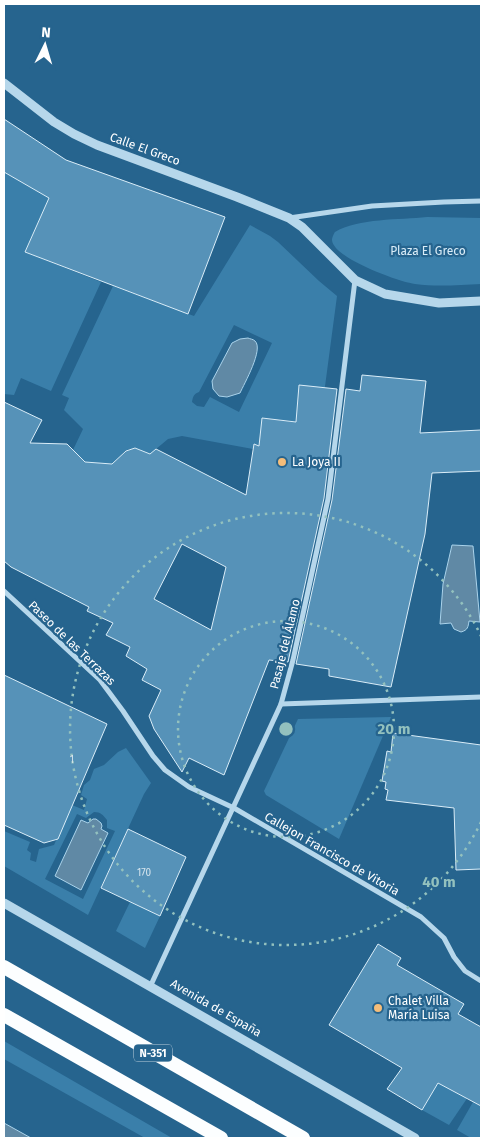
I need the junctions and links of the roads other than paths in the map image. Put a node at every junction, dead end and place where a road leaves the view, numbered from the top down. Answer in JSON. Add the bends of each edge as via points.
{"nodes":[{"id":1,"x":4,"y":83,"type":"edge"},
{"id":2,"x":481,"y":201,"type":"edge"},
{"id":3,"x":289,"y":218,"type":"junction"},
{"id":4,"x":355,"y":280,"type":"junction"},
{"id":5,"x":481,"y":301,"type":"edge"},
{"id":6,"x":4,"y":591,"type":"edge"},
{"id":7,"x":481,"y":697,"type":"edge"},
{"id":8,"x":281,"y":704,"type":"junction"},
{"id":9,"x":234,"y":808,"type":"junction"},
{"id":10,"x":4,"y":903,"type":"edge"},
{"id":11,"x":4,"y":967,"type":"edge"},
{"id":12,"x":481,"y":981,"type":"edge"},
{"id":13,"x":150,"y":988,"type":"junction"},
{"id":14,"x":4,"y":1015,"type":"edge"},
{"id":15,"x":221,"y":1138,"type":"edge"},
{"id":16,"x":303,"y":1138,"type":"edge"},
{"id":17,"x":414,"y":1138,"type":"edge"}],
"edges":[{"from":1,"to":3,"type":"street","name":"Calle El Greco","via":[[54,122],[97,145]]},
{"from":2,"to":3,"type":"street","via":[[372,206]]},
{"from":3,"to":4,"type":"street","name":"Calle El Greco"},
{"from":4,"to":5,"type":"street","name":"Calle El Greco","via":[[385,294],[439,303]]},
{"from":4,"to":8,"type":"street","name":"Pasaje del Álamo","via":[[328,499]]},
{"from":6,"to":9,"type":"street","name":"Paseo de las Terrazas","via":[[100,680],[165,770],[189,787]]},
{"from":7,"to":8,"type":"street"},
{"from":8,"to":9,"type":"street","name":"Pasaje del Álamo"},
{"from":9,"to":12,"type":"street","name":"Callejon Francisco de Vitoria","via":[[421,917],[444,938],[466,971]]},
{"from":9,"to":13,"type":"street","name":"Pasaje del Álamo"},
{"from":10,"to":13,"type":"street","name":"Avenida de España"},
{"from":11,"to":16,"type":"highway","number":"N-351"},
{"from":13,"to":17,"type":"street","name":"Avenida de España"},
{"from":14,"to":15,"type":"highway"}]}
